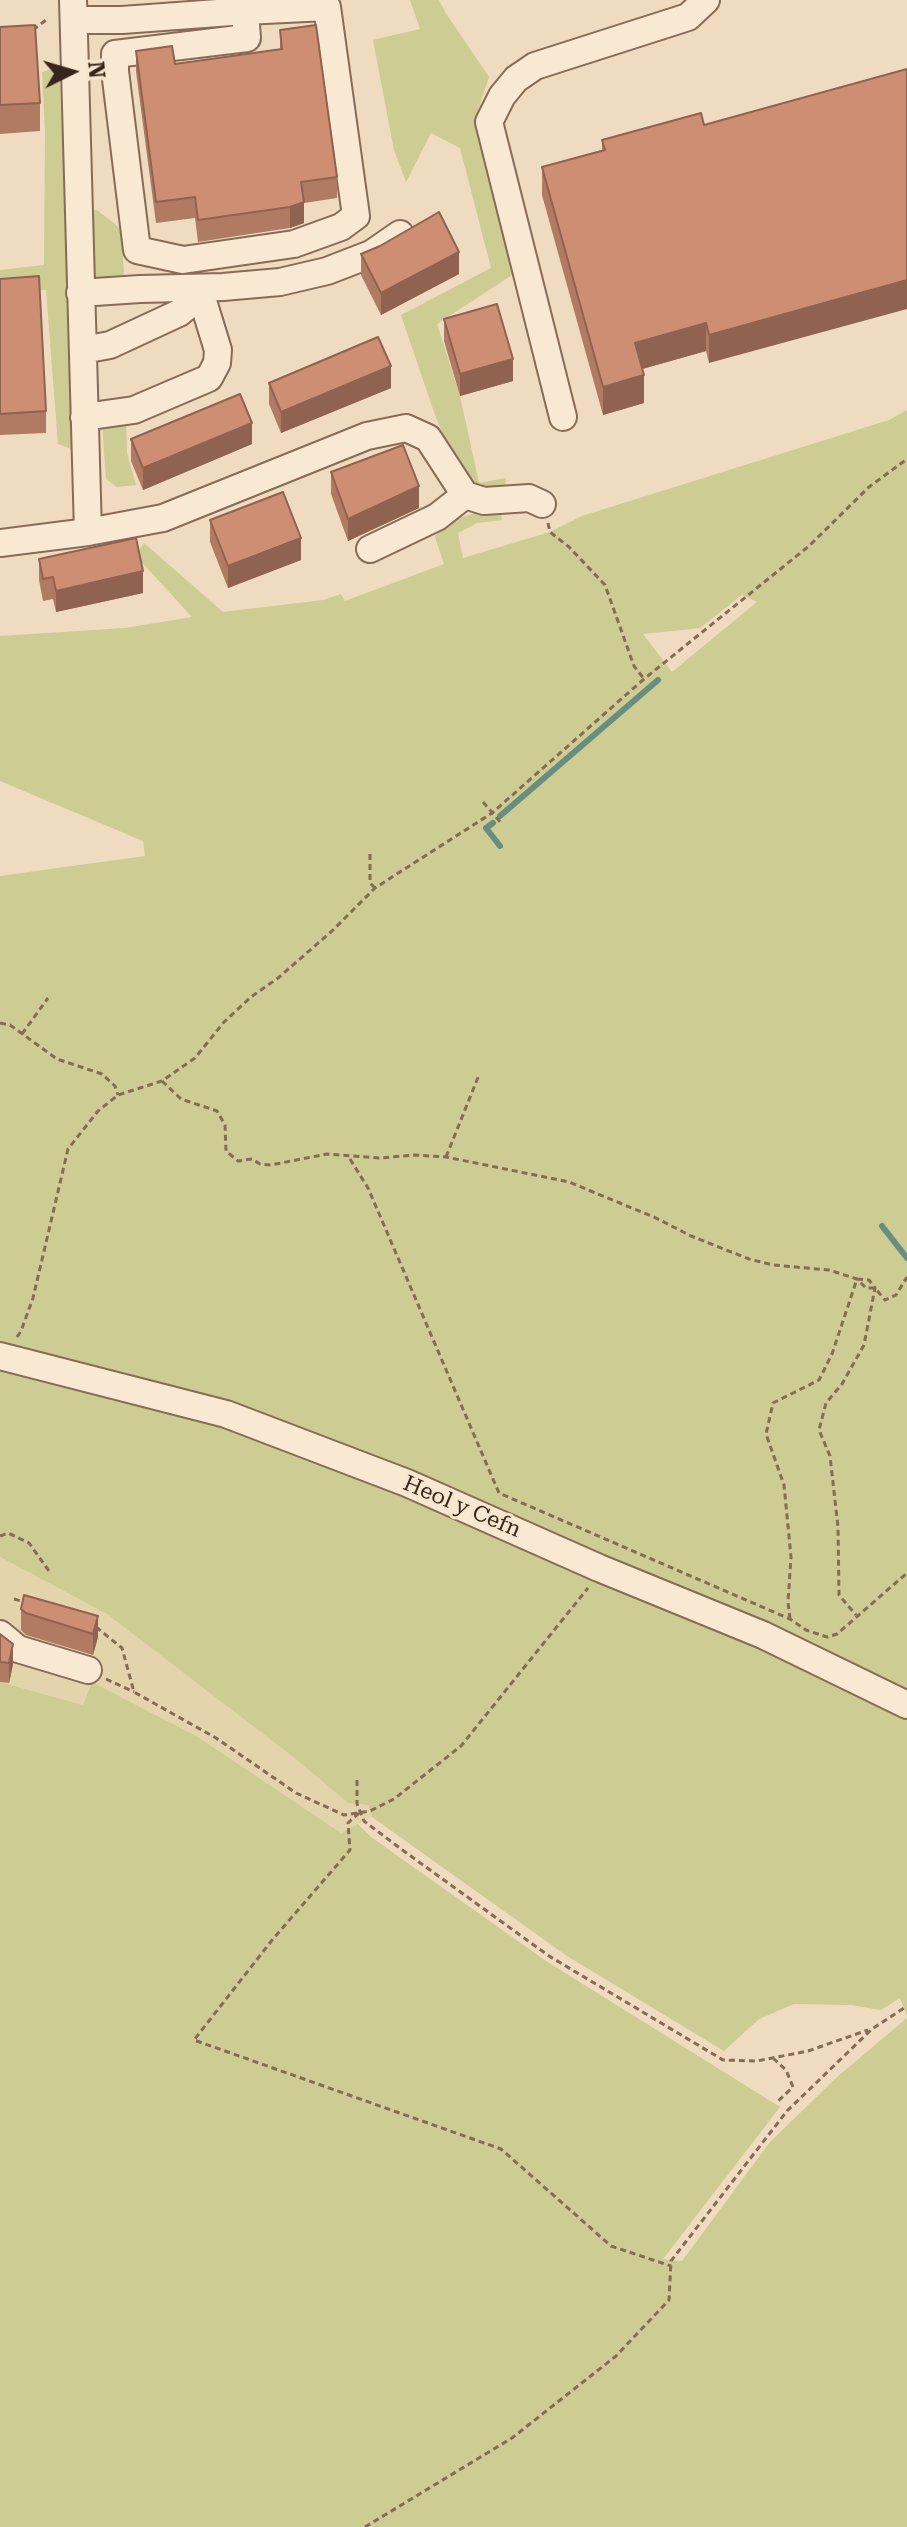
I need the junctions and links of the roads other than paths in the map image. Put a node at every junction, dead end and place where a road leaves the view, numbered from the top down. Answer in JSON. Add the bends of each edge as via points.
{"nodes":[{"id":1,"x":706,"y":0,"type":"edge"},
{"id":2,"x":73,"y":10,"type":"edge"},
{"id":3,"x":245,"y":11,"type":"junction"},
{"id":4,"x":400,"y":234,"type":"edge"},
{"id":5,"x":137,"y":250,"type":"junction"},
{"id":6,"x":199,"y":288,"type":"junction"},
{"id":7,"x":140,"y":289,"type":"junction"},
{"id":8,"x":80,"y":293,"type":"junction"},
{"id":9,"x":83,"y":350,"type":"junction"},
{"id":10,"x":84,"y":417,"type":"junction"},
{"id":11,"x":563,"y":417,"type":"dead end"},
{"id":12,"x":465,"y":495,"type":"junction"},
{"id":13,"x":542,"y":504,"type":"road end"},
{"id":14,"x":88,"y":532,"type":"junction"},
{"id":15,"x":0,"y":543,"type":"edge"},
{"id":16,"x":370,"y":549,"type":"dead end"},
{"id":17,"x":4,"y":1357,"type":"edge"},
{"id":18,"x":0,"y":1634,"type":"edge"},
{"id":19,"x":88,"y":1670,"type":"road end"},
{"id":20,"x":907,"y":1705,"type":"edge"}],
"edges":[{"from":1,"to":11,"type":"street","via":[[688,17],[535,66],[502,96],[489,122]]},
{"from":2,"to":3,"type":"street","via":[[122,20]]},
{"from":2,"to":8,"type":"street"},
{"from":3,"to":5,"type":"street","via":[[247,38],[115,54]]},
{"from":3,"to":5,"type":"street","via":[[327,7],[356,216],[294,244],[183,260]]},
{"from":4,"to":6,"type":"street","via":[[371,254],[327,271],[280,282]]},
{"from":5,"to":7,"type":"street"},
{"from":6,"to":7,"type":"street"},
{"from":6,"to":9,"type":"street","via":[[179,313],[110,345]]},
{"from":6,"to":10,"type":"street","via":[[218,350],[209,378],[134,410]]},
{"from":7,"to":8,"type":"street"},
{"from":8,"to":9,"type":"street"},
{"from":9,"to":10,"type":"street"},
{"from":10,"to":14,"type":"street"},
{"from":12,"to":13,"type":"street","via":[[484,501],[529,498]]},
{"from":12,"to":14,"type":"street","via":[[428,438],[406,428],[367,436],[163,518]]},
{"from":12,"to":16,"type":"street","via":[[437,517]]},
{"from":14,"to":15,"type":"street"},
{"from":17,"to":20,"type":"street","name":"Heol y Cefn","via":[[226,1414],[407,1483],[763,1635]]},
{"from":18,"to":19,"type":"street","via":[[18,1649]]}]}
